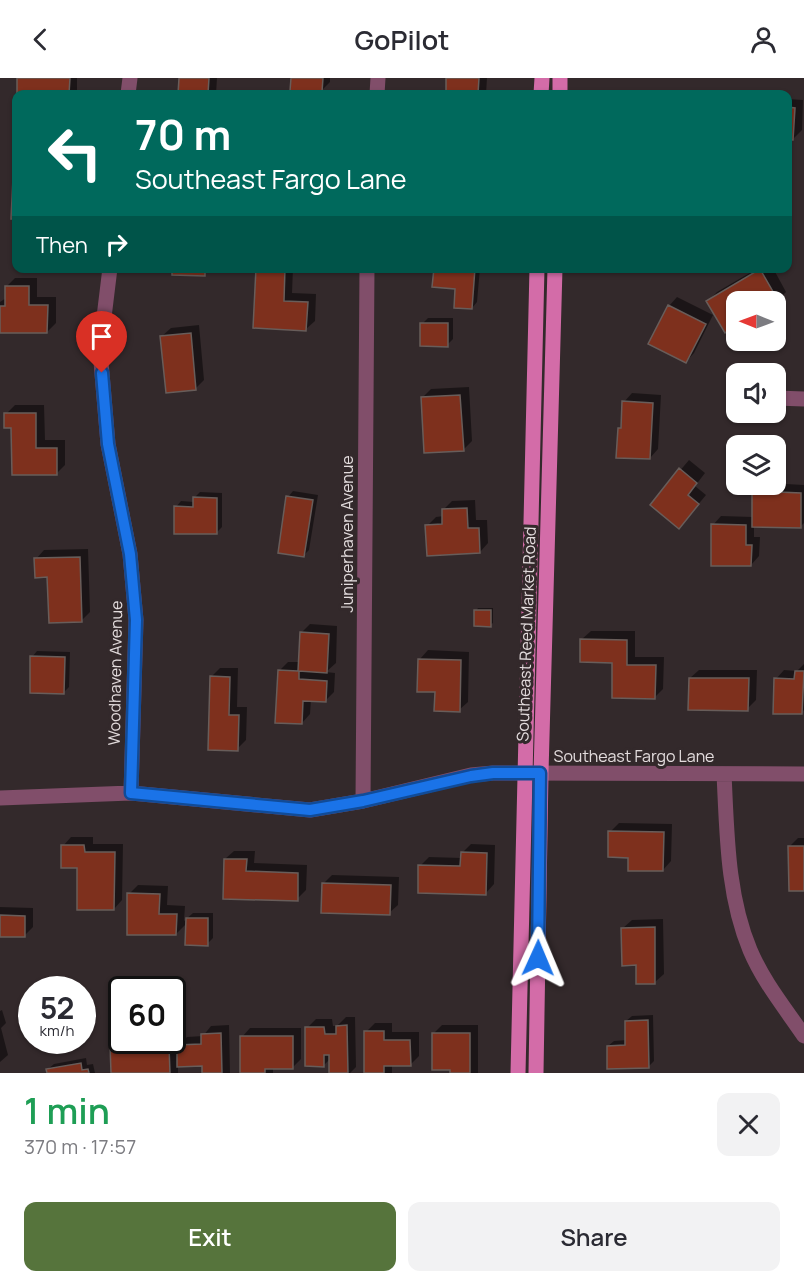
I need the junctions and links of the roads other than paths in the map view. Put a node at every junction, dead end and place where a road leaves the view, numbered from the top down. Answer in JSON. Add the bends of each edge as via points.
{"nodes":[{"id":1,"x":109,"y":273,"type":"edge"},
{"id":2,"x":368,"y":273,"type":"edge"},
{"id":3,"x":537,"y":273,"type":"edge"},
{"id":4,"x":555,"y":273,"type":"edge"},
{"id":5,"x":786,"y":399,"type":"edge"},
{"id":6,"x":804,"y":399,"type":"edge"},
{"id":7,"x":524,"y":773,"type":"junction"},
{"id":8,"x":540,"y":773,"type":"junction"},
{"id":9,"x":724,"y":774,"type":"junction"},
{"id":10,"x":804,"y":774,"type":"edge"},
{"id":11,"x":131,"y":793,"type":"junction"},
{"id":12,"x":0,"y":798,"type":"edge"},
{"id":13,"x":363,"y":801,"type":"junction"},
{"id":14,"x":804,"y":1036,"type":"edge"},
{"id":15,"x":518,"y":1073,"type":"edge"},
{"id":16,"x":536,"y":1073,"type":"edge"}],
"edges":[{"from":1,"to":11,"type":"street","name":"Woodhaven Avenue","via":[[100,350],[108,444],[130,554],[136,620]]},
{"from":2,"to":13,"type":"street","name":"Juniperhaven Avenue"},
{"from":3,"to":7,"type":"main road","name":"Southeast Reed Market Road"},
{"from":4,"to":8,"type":"main road","name":"Southeast Reed Market Road"},
{"from":5,"to":6,"type":"street"},
{"from":7,"to":8,"type":"street","name":"Southeast Fargo Lane"},
{"from":7,"to":13,"type":"street","name":"Southeast Fargo Lane","via":[[471,776]]},
{"from":7,"to":15,"type":"main road","name":"Southeast Reed Market Road"},
{"from":8,"to":9,"type":"street","name":"Southeast Fargo Lane"},
{"from":8,"to":16,"type":"main road","name":"Southeast Reed Market Road"},
{"from":9,"to":10,"type":"street","name":"Southeast Fargo Lane"},
{"from":9,"to":14,"type":"street","via":[[730,871],[741,925],[762,974]]},
{"from":11,"to":12,"type":"street","name":"Southeast Fargo Lane"},
{"from":11,"to":13,"type":"street","name":"Southeast Fargo Lane","via":[[310,810]]}]}
